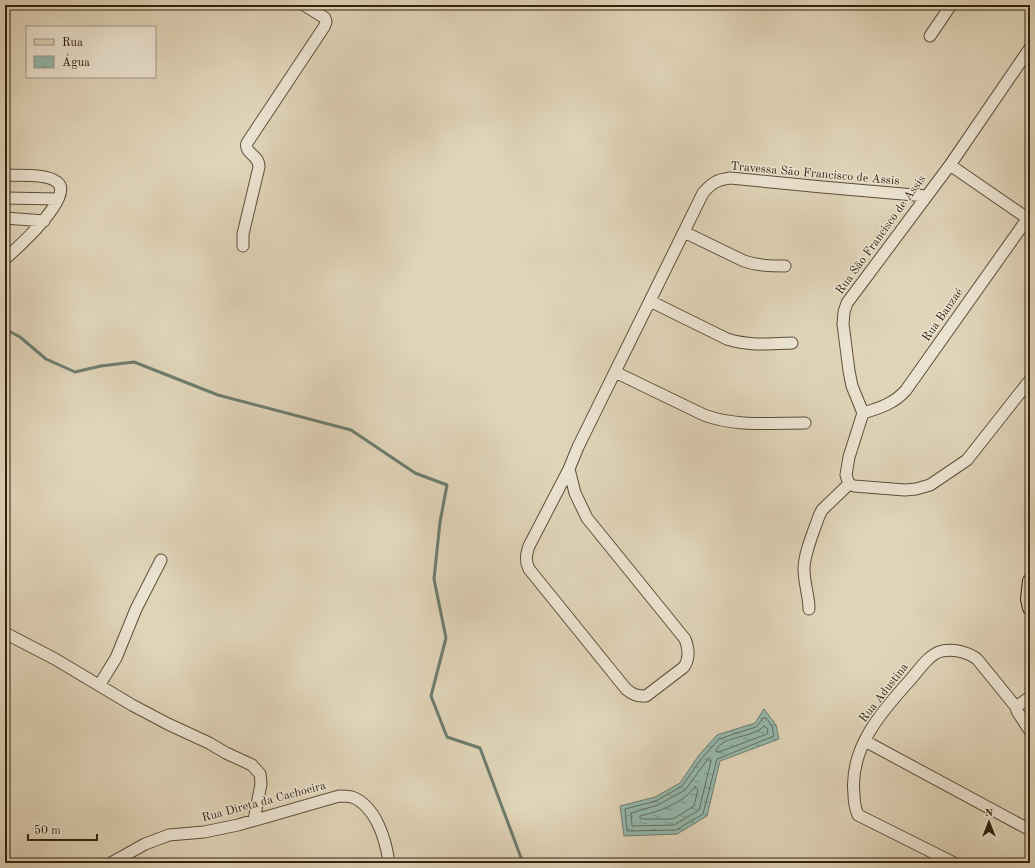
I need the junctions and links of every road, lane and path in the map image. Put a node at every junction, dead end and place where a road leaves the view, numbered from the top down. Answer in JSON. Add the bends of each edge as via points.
{"nodes":[{"id":1,"x":304,"y":5,"type":"edge"},
{"id":2,"x":952,"y":5,"type":"edge"},
{"id":3,"x":930,"y":36,"type":"dead end"},
{"id":4,"x":1030,"y":48,"type":"edge"},
{"id":5,"x":950,"y":165,"type":"junction"},
{"id":6,"x":5,"y":175,"type":"edge"},
{"id":7,"x":926,"y":196,"type":"junction"},
{"id":8,"x":5,"y":198,"type":"edge"},
{"id":9,"x":58,"y":199,"type":"junction"},
{"id":10,"x":1029,"y":217,"type":"edge"},
{"id":11,"x":5,"y":218,"type":"edge"},
{"id":12,"x":44,"y":221,"type":"junction"},
{"id":13,"x":684,"y":232,"type":"junction"},
{"id":14,"x":243,"y":246,"type":"dead end"},
{"id":15,"x":5,"y":259,"type":"edge"},
{"id":16,"x":785,"y":266,"type":"dead end"},
{"id":17,"x":650,"y":301,"type":"junction"},
{"id":18,"x":792,"y":344,"type":"dead end"},
{"id":19,"x":615,"y":372,"type":"junction"},
{"id":20,"x":1030,"y":380,"type":"edge"},
{"id":21,"x":863,"y":412,"type":"junction"},
{"id":22,"x":805,"y":423,"type":"dead end"},
{"id":23,"x":569,"y":468,"type":"junction"},
{"id":24,"x":849,"y":484,"type":"junction"},
{"id":25,"x":161,"y":560,"type":"dead end"},
{"id":26,"x":1030,"y":581,"type":"edge"},
{"id":27,"x":1030,"y":608,"type":"edge"},
{"id":28,"x":809,"y":609,"type":"dead end"},
{"id":29,"x":5,"y":633,"type":"edge"},
{"id":30,"x":100,"y":684,"type":"junction"},
{"id":31,"x":1030,"y":697,"type":"edge"},
{"id":32,"x":1016,"y":707,"type":"junction"},
{"id":33,"x":1030,"y":731,"type":"edge"},
{"id":34,"x":865,"y":741,"type":"junction"},
{"id":35,"x":254,"y":820,"type":"junction"},
{"id":36,"x":1030,"y":830,"type":"edge"},
{"id":37,"x":111,"y":863,"type":"edge"},
{"id":38,"x":389,"y":863,"type":"edge"},
{"id":39,"x":954,"y":863,"type":"edge"}],
"edges":[{"from":1,"to":14,"type":"street","via":[[326,22],[247,143],[247,150],[257,158],[259,167],[243,234]]},
{"from":2,"to":3,"type":"street"},
{"from":4,"to":5,"type":"street","name":"Rua São Francisco de Assis"},
{"from":5,"to":7,"type":"street","name":"Rua São Francisco de Assis"},
{"from":5,"to":10,"type":"street"},
{"from":6,"to":9,"type":"street","via":[[41,176],[56,181],[60,188]]},
{"from":7,"to":13,"type":"street","name":"Travessa São Francisco de Assis","via":[[730,178],[718,180],[704,193]]},
{"from":7,"to":21,"type":"street","name":"Rua São Francisco de Assis","via":[[853,294],[844,312],[843,324],[852,386]]},
{"from":8,"to":9,"type":"street"},
{"from":9,"to":12,"type":"street"},
{"from":10,"to":21,"type":"street","name":"Rua Banzaé","via":[[906,390],[891,403]]},
{"from":11,"to":12,"type":"street"},
{"from":12,"to":15,"type":"street"},
{"from":13,"to":16,"type":"street","via":[[755,265]]},
{"from":13,"to":17,"type":"street","name":"Travessa São Francisco de Assis"},
{"from":17,"to":18,"type":"street","via":[[727,339],[749,344]]},
{"from":17,"to":19,"type":"street","name":"Travessa São Francisco de Assis"},
{"from":19,"to":22,"type":"street","via":[[718,420],[733,423]]},
{"from":19,"to":23,"type":"street","name":"Travessa São Francisco de Assis"},
{"from":20,"to":24,"type":"street","via":[[967,460],[930,484],[905,490]]},
{"from":21,"to":24,"type":"street","via":[[849,457],[846,475]]},
{"from":23,"to":23,"type":"street","name":"Travessa São Francisco de Assis","via":[[529,546],[526,562],[626,690],[638,696],[646,696],[684,667],[688,661],[688,646],[587,518],[575,493]]},
{"from":24,"to":28,"type":"street","via":[[818,516],[804,570]]},
{"from":25,"to":30,"type":"street","via":[[136,609],[116,658]]},
{"from":26,"to":27,"type":"main road"},
{"from":29,"to":30,"type":"street"},
{"from":30,"to":35,"type":"street","via":[[162,721],[252,765],[260,774],[261,784]]},
{"from":31,"to":32,"type":"street"},
{"from":32,"to":33,"type":"street","name":"Rua Adustina"},
{"from":32,"to":34,"type":"street","name":"Rua Adustina","via":[[977,659],[952,651],[942,652],[933,655],[923,665],[873,726]]},
{"from":34,"to":36,"type":"street"},
{"from":34,"to":39,"type":"street","name":"Rua Adustina","via":[[854,776],[855,809],[858,815]]},
{"from":35,"to":37,"type":"street","name":"Rua Direta da Cachoeira","via":[[204,832],[169,835],[144,844]]},
{"from":35,"to":38,"type":"street","name":"Rua Direta da Cachoeira","via":[[339,796],[351,797],[361,802],[374,818],[387,849]]}]}
